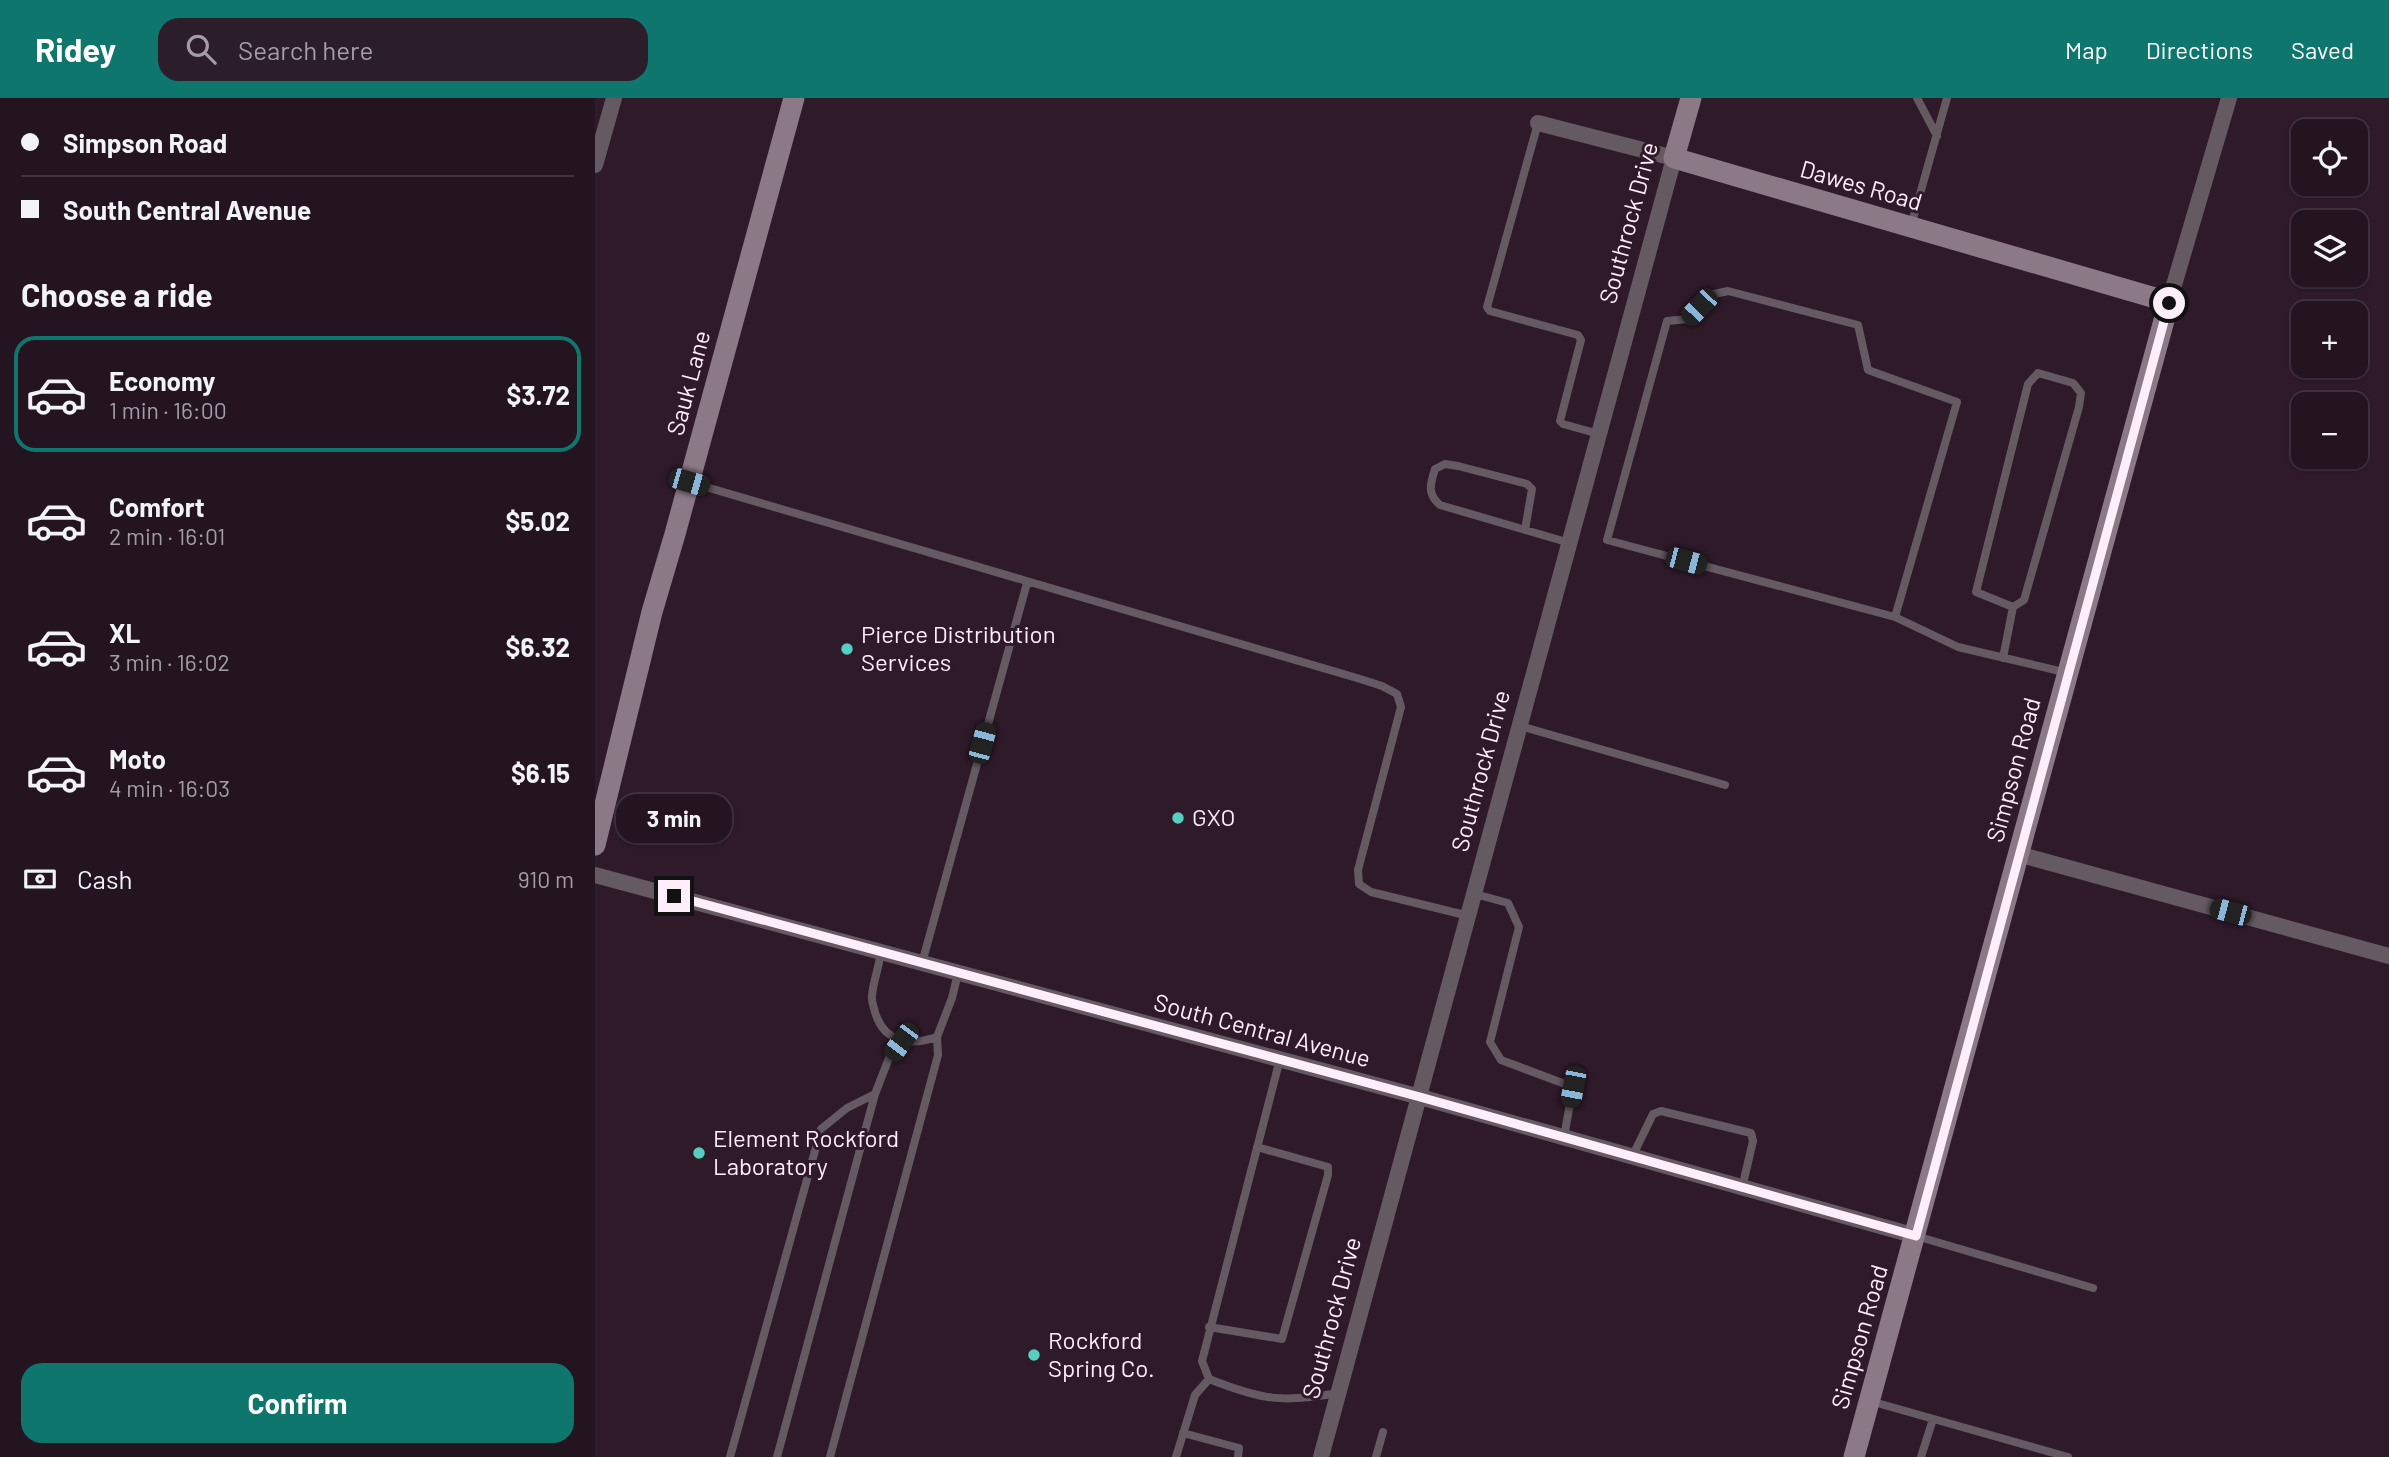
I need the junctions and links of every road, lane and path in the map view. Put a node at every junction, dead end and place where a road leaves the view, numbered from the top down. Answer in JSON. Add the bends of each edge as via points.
{"nodes":[{"id":1,"x":614,"y":98,"type":"edge"},
{"id":2,"x":794,"y":98,"type":"edge"},
{"id":3,"x":1691,"y":98,"type":"edge"},
{"id":4,"x":1917,"y":98,"type":"edge"},
{"id":5,"x":1939,"y":98,"type":"edge"},
{"id":6,"x":1947,"y":98,"type":"edge"},
{"id":7,"x":2229,"y":98,"type":"edge"},
{"id":8,"x":1945,"y":108,"type":"junction"},
{"id":9,"x":1538,"y":123,"type":"joint"},
{"id":10,"x":1937,"y":136,"type":"junction"},
{"id":11,"x":1674,"y":158,"type":"junction"},
{"id":12,"x":595,"y":165,"type":"edge"},
{"id":13,"x":1911,"y":227,"type":"junction"},
{"id":14,"x":2169,"y":303,"type":"junction"},
{"id":15,"x":1599,"y":435,"type":"junction"},
{"id":16,"x":689,"y":482,"type":"junction"},
{"id":17,"x":1525,"y":530,"type":"junction"},
{"id":18,"x":1570,"y":543,"type":"junction"},
{"id":19,"x":1027,"y":583,"type":"junction"},
{"id":20,"x":2013,"y":607,"type":"junction"},
{"id":21,"x":1895,"y":617,"type":"junction"},
{"id":22,"x":2003,"y":658,"type":"junction"},
{"id":23,"x":2068,"y":673,"type":"junction"},
{"id":24,"x":1520,"y":726,"type":"junction"},
{"id":25,"x":1725,"y":785,"type":"dead end"},
{"id":26,"x":595,"y":845,"type":"edge"},
{"id":27,"x":2018,"y":853,"type":"junction"},
{"id":28,"x":595,"y":875,"type":"edge"},
{"id":29,"x":1475,"y":894,"type":"junction"},
{"id":30,"x":1469,"y":916,"type":"junction"},
{"id":31,"x":881,"y":952,"type":"junction"},
{"id":32,"x":2389,"y":956,"type":"edge"},
{"id":33,"x":922,"y":963,"type":"junction"},
{"id":34,"x":958,"y":973,"type":"junction"},
{"id":35,"x":937,"y":1037,"type":"junction"},
{"id":36,"x":901,"y":1042,"type":"junction"},
{"id":37,"x":1280,"y":1059,"type":"junction"},
{"id":38,"x":876,"y":1094,"type":"junction"},
{"id":39,"x":1420,"y":1097,"type":"junction"},
{"id":40,"x":1564,"y":1138,"type":"junction"},
{"id":41,"x":1257,"y":1147,"type":"junction"},
{"id":42,"x":1632,"y":1157,"type":"junction"},
{"id":43,"x":1742,"y":1188,"type":"junction"},
{"id":44,"x":1916,"y":1236,"type":"junction"},
{"id":45,"x":2093,"y":1288,"type":"dead end"},
{"id":46,"x":1209,"y":1326,"type":"junction"},
{"id":47,"x":1209,"y":1379,"type":"junction"},
{"id":48,"x":1338,"y":1393,"type":"junction"},
{"id":49,"x":1870,"y":1401,"type":"junction"},
{"id":50,"x":1933,"y":1419,"type":"junction"},
{"id":51,"x":1383,"y":1432,"type":"dead end"},
{"id":52,"x":1183,"y":1433,"type":"junction"},
{"id":53,"x":730,"y":1457,"type":"edge"},
{"id":54,"x":777,"y":1457,"type":"edge"},
{"id":55,"x":830,"y":1457,"type":"edge"},
{"id":56,"x":1176,"y":1457,"type":"edge"},
{"id":57,"x":1238,"y":1457,"type":"edge"},
{"id":58,"x":1321,"y":1457,"type":"edge"},
{"id":59,"x":1376,"y":1457,"type":"edge"},
{"id":60,"x":1854,"y":1457,"type":"edge"},
{"id":61,"x":1921,"y":1457,"type":"edge"},
{"id":62,"x":2068,"y":1457,"type":"edge"}],
"edges":[{"from":1,"to":12,"type":"street"},
{"from":2,"to":16,"type":"street","name":"Sauk Lane"},
{"from":3,"to":11,"type":"street","name":"Southrock Drive"},
{"from":4,"to":10,"type":"lane"},
{"from":5,"to":8,"type":"lane"},
{"from":6,"to":8,"type":"lane"},
{"from":7,"to":14,"type":"street","name":"Simpson Road"},
{"from":8,"to":10,"type":"lane"},
{"from":9,"to":11,"type":"street","name":"Dawes Road"},
{"from":9,"to":15,"type":"lane","via":[[1487,307],[1578,335],[1581,340],[1560,421]]},
{"from":10,"to":13,"type":"lane"},
{"from":11,"to":13,"type":"street","name":"Dawes Road"},
{"from":11,"to":15,"type":"street","name":"Southrock Drive"},
{"from":13,"to":14,"type":"street","name":"Dawes Road"},
{"from":14,"to":23,"type":"street","name":"Simpson Road"},
{"from":15,"to":18,"type":"street","name":"Southrock Drive"},
{"from":16,"to":19,"type":"lane"},
{"from":16,"to":26,"type":"street","name":"Sauk Lane"},
{"from":17,"to":17,"type":"lane","via":[[1440,505],[1429,488],[1435,469],[1445,464],[1458,466],[1527,484],[1532,500]]},
{"from":17,"to":18,"type":"lane"},
{"from":18,"to":24,"type":"street","name":"Southrock Drive"},
{"from":19,"to":30,"type":"lane","via":[[1383,686],[1397,694],[1401,707],[1358,870],[1359,884],[1371,892]]},
{"from":19,"to":33,"type":"lane"},
{"from":20,"to":20,"type":"lane","via":[[1976,593],[2028,384],[2038,373],[2073,383],[2081,393],[2024,600]]},
{"from":20,"to":22,"type":"lane"},
{"from":21,"to":21,"type":"lane","via":[[1607,540],[1667,321],[1688,319],[1710,295],[1728,291],[1858,325],[1868,370],[1957,402]]},
{"from":21,"to":22,"type":"lane","via":[[1958,647]]},
{"from":22,"to":23,"type":"lane"},
{"from":23,"to":27,"type":"street","name":"Simpson Road"},
{"from":24,"to":25,"type":"lane"},
{"from":24,"to":29,"type":"street","name":"Southrock Drive"},
{"from":27,"to":32,"type":"street"},
{"from":27,"to":44,"type":"street","name":"Simpson Road"},
{"from":28,"to":31,"type":"street","name":"South Central Avenue"},
{"from":29,"to":30,"type":"street","name":"Southrock Drive"},
{"from":29,"to":40,"type":"lane","via":[[1508,903],[1519,927],[1490,1042],[1501,1060],[1573,1087]]},
{"from":30,"to":39,"type":"street","name":"Southrock Drive"},
{"from":31,"to":33,"type":"street","name":"South Central Avenue"},
{"from":31,"to":36,"type":"lane","via":[[871,998],[878,1021],[887,1034]]},
{"from":33,"to":34,"type":"street","name":"South Central Avenue"},
{"from":34,"to":35,"type":"lane"},
{"from":34,"to":37,"type":"street","name":"South Central Avenue"},
{"from":35,"to":36,"type":"lane"},
{"from":35,"to":55,"type":"lane","via":[[938,1055]]},
{"from":36,"to":38,"type":"lane","via":[[888,1058]]},
{"from":37,"to":39,"type":"street","name":"South Central Avenue"},
{"from":37,"to":41,"type":"lane"},
{"from":38,"to":53,"type":"lane","via":[[847,1108],[821,1129]]},
{"from":38,"to":54,"type":"lane"},
{"from":39,"to":40,"type":"street","name":"South Central Avenue"},
{"from":39,"to":48,"type":"street","name":"Southrock Drive"},
{"from":40,"to":42,"type":"street","name":"South Central Avenue"},
{"from":41,"to":46,"type":"lane"},
{"from":41,"to":46,"type":"lane","via":[[1328,1167],[1328,1175],[1282,1339]]},
{"from":42,"to":43,"type":"street","name":"South Central Avenue"},
{"from":42,"to":43,"type":"lane","via":[[1654,1114],[1661,1111],[1751,1133]]},
{"from":43,"to":44,"type":"street","name":"South Central Avenue"},
{"from":44,"to":45,"type":"lane"},
{"from":44,"to":49,"type":"street","name":"Simpson Road"},
{"from":46,"to":47,"type":"lane","via":[[1202,1361]]},
{"from":47,"to":48,"type":"lane","via":[[1275,1400]]},
{"from":47,"to":52,"type":"lane","via":[[1195,1395]]},
{"from":48,"to":58,"type":"street","name":"Southrock Drive"},
{"from":49,"to":50,"type":"lane"},
{"from":49,"to":60,"type":"street","name":"Simpson Road"},
{"from":50,"to":61,"type":"lane"},
{"from":50,"to":62,"type":"lane"},
{"from":51,"to":59,"type":"lane"},
{"from":52,"to":56,"type":"lane"},
{"from":52,"to":57,"type":"lane","via":[[1239,1448]]}]}
